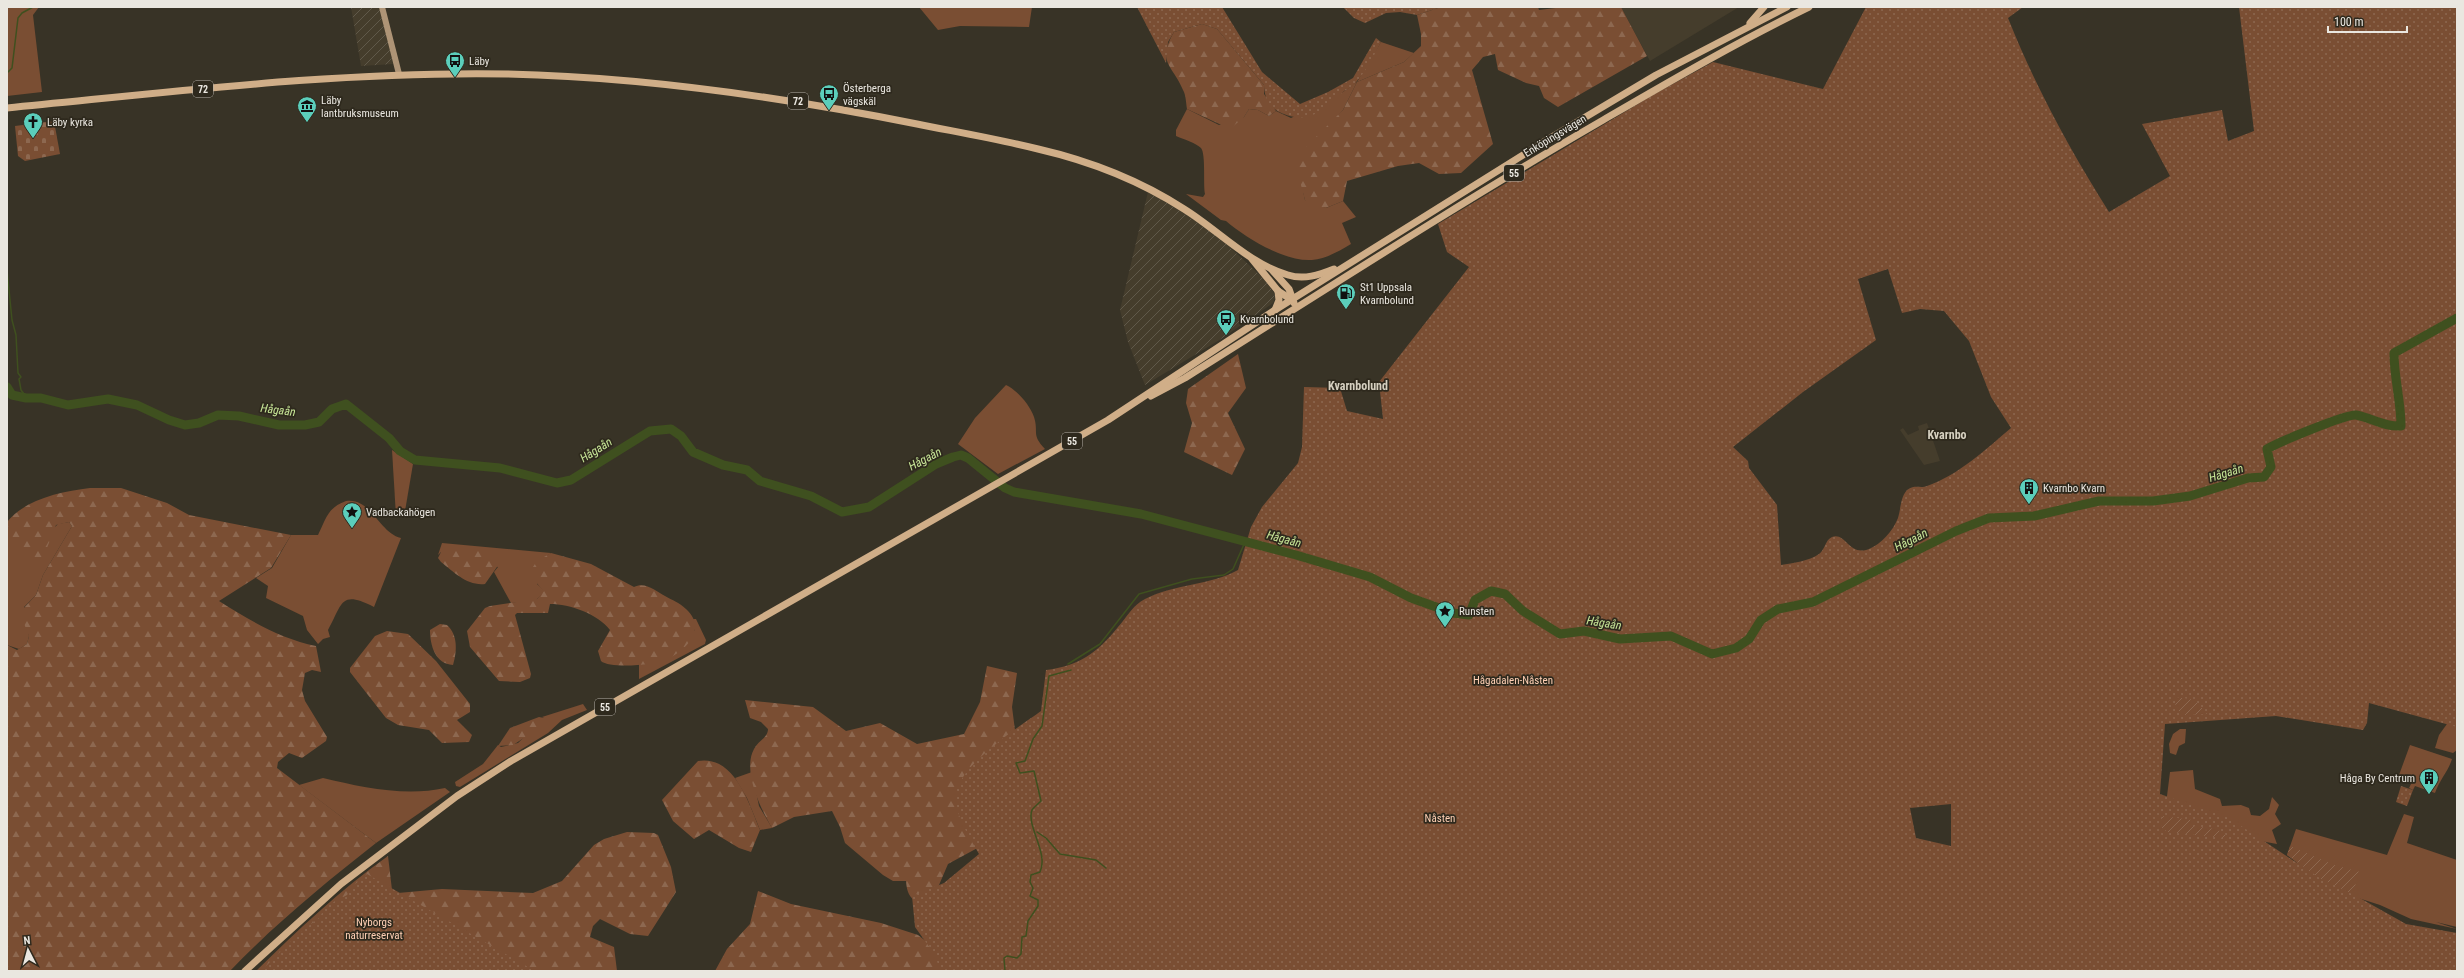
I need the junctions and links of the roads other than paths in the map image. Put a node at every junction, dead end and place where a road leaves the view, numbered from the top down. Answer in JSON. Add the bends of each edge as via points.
{"nodes":[{"id":1,"x":382,"y":7,"type":"edge"},
{"id":2,"x":1764,"y":7,"type":"edge"},
{"id":3,"x":1809,"y":7,"type":"edge"},
{"id":4,"x":1785,"y":8,"type":"edge"},
{"id":5,"x":1789,"y":17,"type":"junction"},
{"id":6,"x":1744,"y":29,"type":"junction"},
{"id":7,"x":399,"y":74,"type":"junction"},
{"id":8,"x":7,"y":108,"type":"edge"},
{"id":9,"x":1249,"y":256,"type":"junction"},
{"id":10,"x":1355,"y":260,"type":"junction"},
{"id":11,"x":1269,"y":267,"type":"junction"},
{"id":12,"x":1278,"y":291,"type":"junction"},
{"id":13,"x":1292,"y":300,"type":"junction"},
{"id":14,"x":1297,"y":308,"type":"junction"},
{"id":15,"x":1275,"y":310,"type":"junction"},
{"id":16,"x":1140,"y":401,"type":"junction"},
{"id":17,"x":245,"y":971,"type":"edge"}],
"edges":[{"from":1,"to":7,"type":"street"},
{"from":2,"to":6,"type":"main road"},
{"from":3,"to":5,"type":"main road","name":"Enköpingsvägen","number":"55"},
{"from":4,"to":5,"type":"street"},
{"from":4,"to":6,"type":"main road","name":"Enköpingsvägen","number":"55"},
{"from":5,"to":14,"type":"main road","name":"Enköpingsvägen","number":"55","via":[[1543,155]]},
{"from":6,"to":10,"type":"main road","name":"Enköpingsvägen","number":"55","via":[[1656,75],[1522,155]]},
{"from":7,"to":8,"type":"main road","number":"72","via":[[294,80]]},
{"from":7,"to":9,"type":"main road","number":"72","via":[[576,77],[768,96],[1024,146],[1072,157],[1113,171],[1182,207]]},
{"from":9,"to":11,"type":"main road","number":"72"},
{"from":9,"to":12,"type":"main road","number":"72"},
{"from":10,"to":11,"type":"main road","via":[[1308,277],[1291,276]]},
{"from":10,"to":13,"type":"main road","name":"Enköpingsvägen","number":"55"},
{"from":11,"to":13,"type":"main road","number":"72","via":[[1289,289]]},
{"from":12,"to":13,"type":"main road","number":"72"},
{"from":12,"to":15,"type":"main road","via":[[1279,300]]},
{"from":13,"to":14,"type":"main road","number":"72"},
{"from":13,"to":15,"type":"main road","number":"55"},
{"from":14,"to":16,"type":"main road","number":"55","via":[[1185,378]]},
{"from":15,"to":16,"type":"main road","number":"55"},
{"from":16,"to":17,"type":"main road","number":"55","via":[[560,733],[471,787],[341,884]]}]}
